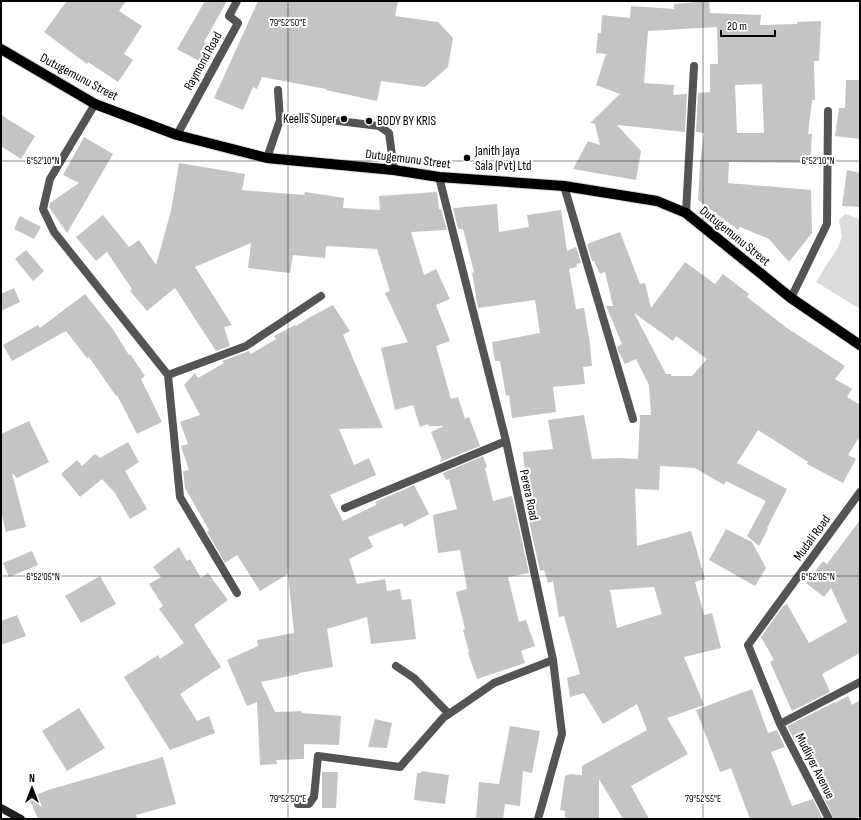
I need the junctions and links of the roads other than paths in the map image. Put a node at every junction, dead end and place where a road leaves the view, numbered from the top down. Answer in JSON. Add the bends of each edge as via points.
{"nodes":[{"id":1,"x":237,"y":1,"type":"edge"},
{"id":2,"x":1,"y":49,"type":"edge"},
{"id":3,"x":694,"y":66,"type":"dead end"},
{"id":4,"x":278,"y":90,"type":"dead end"},
{"id":5,"x":95,"y":104,"type":"junction"},
{"id":6,"x":828,"y":110,"type":"dead end"},
{"id":7,"x":280,"y":120,"type":"junction"},
{"id":8,"x":176,"y":135,"type":"junction"},
{"id":9,"x":267,"y":158,"type":"junction"},
{"id":10,"x":394,"y":170,"type":"junction"},
{"id":11,"x":439,"y":177,"type":"junction"},
{"id":12,"x":564,"y":186,"type":"junction"},
{"id":13,"x":686,"y":213,"type":"junction"},
{"id":14,"x":322,"y":296,"type":"dead end"},
{"id":15,"x":791,"y":298,"type":"junction"},
{"id":16,"x":860,"y":346,"type":"edge"},
{"id":17,"x":168,"y":375,"type":"junction"},
{"id":18,"x":633,"y":419,"type":"dead end"},
{"id":19,"x":506,"y":441,"type":"junction"},
{"id":20,"x":860,"y":492,"type":"edge"},
{"id":21,"x":345,"y":508,"type":"dead end"},
{"id":22,"x":237,"y":593,"type":"dead end"},
{"id":23,"x":553,"y":660,"type":"junction"},
{"id":24,"x":396,"y":666,"type":"dead end"},
{"id":25,"x":860,"y":682,"type":"edge"},
{"id":26,"x":448,"y":714,"type":"junction"},
{"id":27,"x":780,"y":724,"type":"junction"},
{"id":28,"x":298,"y":804,"type":"dead end"},
{"id":29,"x":1,"y":808,"type":"edge"},
{"id":30,"x":21,"y":819,"type":"edge"},
{"id":31,"x":538,"y":819,"type":"edge"},
{"id":32,"x":829,"y":819,"type":"edge"}],
"edges":[{"from":1,"to":8,"type":"street","name":"Raymond Road","via":[[229,16],[238,23]]},
{"from":2,"to":5,"type":"main road","name":"Dutugemunu Street"},
{"from":3,"to":13,"type":"street"},
{"from":4,"to":7,"type":"street"},
{"from":5,"to":8,"type":"main road","name":"Dutugemunu Street"},
{"from":5,"to":17,"type":"street","via":[[50,179],[43,210],[54,232]]},
{"from":6,"to":15,"type":"street","via":[[827,224]]},
{"from":7,"to":9,"type":"street"},
{"from":7,"to":10,"type":"street","via":[[307,117],[379,126],[389,133]]},
{"from":8,"to":9,"type":"main road","name":"Dutugemunu Street"},
{"from":9,"to":10,"type":"main road","name":"Dutugemunu Street"},
{"from":10,"to":11,"type":"main road","name":"Dutugemunu Street"},
{"from":11,"to":12,"type":"main road","name":"Dutugemunu Street"},
{"from":11,"to":19,"type":"street","name":"Perera Road"},
{"from":12,"to":13,"type":"main road","name":"Dutugemunu Street","via":[[656,200]]},
{"from":12,"to":18,"type":"street"},
{"from":13,"to":15,"type":"main road","name":"Dutugemunu Street"},
{"from":14,"to":17,"type":"street","via":[[246,346]]},
{"from":15,"to":16,"type":"main road","name":"Dutugemunu Street"},
{"from":17,"to":22,"type":"street","via":[[180,498]]},
{"from":19,"to":21,"type":"street"},
{"from":19,"to":23,"type":"street","name":"Perera Road"},
{"from":20,"to":27,"type":"street","name":"Mudali Road","via":[[748,645]]},
{"from":23,"to":26,"type":"street","via":[[494,683]]},
{"from":23,"to":31,"type":"street","name":"Perera Road","via":[[562,734]]},
{"from":24,"to":26,"type":"street","via":[[414,678]]},
{"from":25,"to":27,"type":"street"},
{"from":26,"to":28,"type":"street","via":[[400,767],[318,756],[314,797],[309,804]]},
{"from":27,"to":32,"type":"street","name":"Mudliyer Avenue"},
{"from":29,"to":30,"type":"street"}]}
